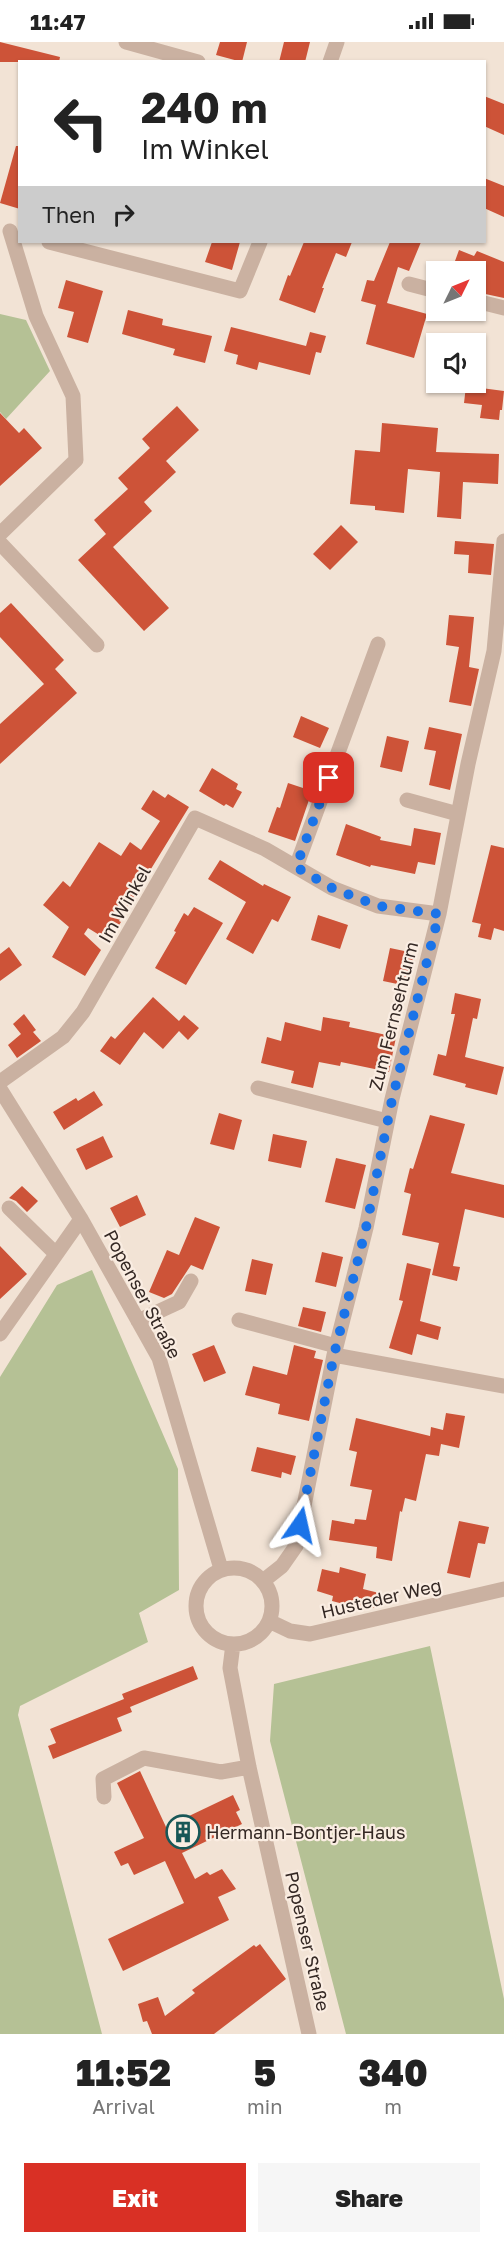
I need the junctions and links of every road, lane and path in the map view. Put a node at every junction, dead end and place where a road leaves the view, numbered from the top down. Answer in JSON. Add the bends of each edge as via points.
{"nodes":[{"id":1,"x":126,"y":42,"type":"edge"},
{"id":2,"x":337,"y":42,"type":"edge"},
{"id":3,"x":191,"y":60,"type":"edge"},
{"id":4,"x":331,"y":60,"type":"edge"},
{"id":5,"x":10,"y":231,"type":"edge"},
{"id":6,"x":53,"y":243,"type":"edge"},
{"id":7,"x":260,"y":243,"type":"edge"},
{"id":8,"x":410,"y":284,"type":"dead end"},
{"id":9,"x":426,"y":288,"type":"edge"},
{"id":10,"x":486,"y":304,"type":"edge"},
{"id":11,"x":504,"y":308,"type":"edge"},
{"id":12,"x":0,"y":534,"type":"edge"},
{"id":13,"x":504,"y":541,"type":"edge"},
{"id":14,"x":0,"y":543,"type":"edge"},
{"id":15,"x":378,"y":644,"type":"dead end"},
{"id":16,"x":97,"y":645,"type":"dead end"},
{"id":17,"x":499,"y":651,"type":"edge"},
{"id":18,"x":407,"y":800,"type":"dead end"},
{"id":19,"x":458,"y":814,"type":"junction"},
{"id":20,"x":296,"y":867,"type":"junction"},
{"id":21,"x":439,"y":914,"type":"junction"},
{"id":22,"x":0,"y":1082,"type":"edge"},
{"id":23,"x":258,"y":1088,"type":"dead end"},
{"id":24,"x":0,"y":1089,"type":"edge"},
{"id":25,"x":387,"y":1121,"type":"junction"},
{"id":26,"x":9,"y":1208,"type":"dead end"},
{"id":27,"x":81,"y":1219,"type":"junction"},
{"id":28,"x":56,"y":1254,"type":"junction"},
{"id":29,"x":191,"y":1281,"type":"dead end"},
{"id":30,"x":239,"y":1320,"type":"dead end"},
{"id":31,"x":138,"y":1321,"type":"junction"},
{"id":32,"x":0,"y":1334,"type":"edge"},
{"id":33,"x":335,"y":1351,"type":"junction"},
{"id":34,"x":504,"y":1386,"type":"edge"},
{"id":35,"x":221,"y":1569,"type":"junction"},
{"id":36,"x":263,"y":1581,"type":"junction"},
{"id":37,"x":504,"y":1589,"type":"edge"},
{"id":38,"x":269,"y":1621,"type":"junction"},
{"id":39,"x":233,"y":1644,"type":"junction"},
{"id":40,"x":249,"y":1767,"type":"junction"},
{"id":41,"x":104,"y":1797,"type":"dead end"},
{"id":42,"x":309,"y":2034,"type":"edge"}],
"edges":[{"from":1,"to":3,"type":"street"},
{"from":2,"to":4,"type":"street"},
{"from":5,"to":12,"type":"street","via":[[36,316],[74,396],[76,460]]},
{"from":6,"to":7,"type":"street","via":[[240,291]]},
{"from":8,"to":9,"type":"street"},
{"from":10,"to":11,"type":"street"},
{"from":13,"to":17,"type":"street","name":"Zum Fernsehturm"},
{"from":14,"to":16,"type":"street"},
{"from":15,"to":20,"type":"street"},
{"from":17,"to":19,"type":"street","name":"Zum Fernsehturm"},
{"from":18,"to":19,"type":"street"},
{"from":19,"to":21,"type":"street","name":"Zum Fernsehturm"},
{"from":20,"to":21,"type":"street","name":"Im Winkel","via":[[332,888],[378,906]]},
{"from":20,"to":22,"type":"street","name":"Im Winkel","via":[[195,818],[83,1012],[63,1037]]},
{"from":21,"to":25,"type":"street","name":"Zum Fernsehturm"},
{"from":23,"to":25,"type":"street","name":"Zum Fernsehturm"},
{"from":24,"to":27,"type":"street","name":"Popenser Straße"},
{"from":25,"to":33,"type":"street","name":"Zum Fernsehturm","via":[[366,1228]]},
{"from":26,"to":28,"type":"street"},
{"from":27,"to":28,"type":"street"},
{"from":27,"to":31,"type":"street","name":"Popenser Straße"},
{"from":28,"to":32,"type":"street"},
{"from":29,"to":31,"type":"street","via":[[179,1302]]},
{"from":30,"to":33,"type":"street"},
{"from":31,"to":35,"type":"street","name":"Popenser Straße","via":[[159,1358]]},
{"from":33,"to":34,"type":"street"},
{"from":33,"to":36,"type":"street","name":"Zum Fernsehturm","via":[[296,1546],[282,1566]]},
{"from":35,"to":36,"type":"street","via":[[244,1569]]},
{"from":35,"to":39,"type":"street","via":[[201,1586],[196,1612],[209,1634]]},
{"from":36,"to":38,"type":"street","via":[[272,1600]]},
{"from":37,"to":38,"type":"street","name":"Husteder Weg","via":[[310,1634],[290,1631]]},
{"from":38,"to":39,"type":"street","via":[[254,1638]]},
{"from":39,"to":40,"type":"street","name":"Popenser Straße","via":[[230,1668]]},
{"from":40,"to":41,"type":"street","via":[[221,1772],[144,1758],[104,1779]]},
{"from":40,"to":42,"type":"street","name":"Popenser Straße"}]}
